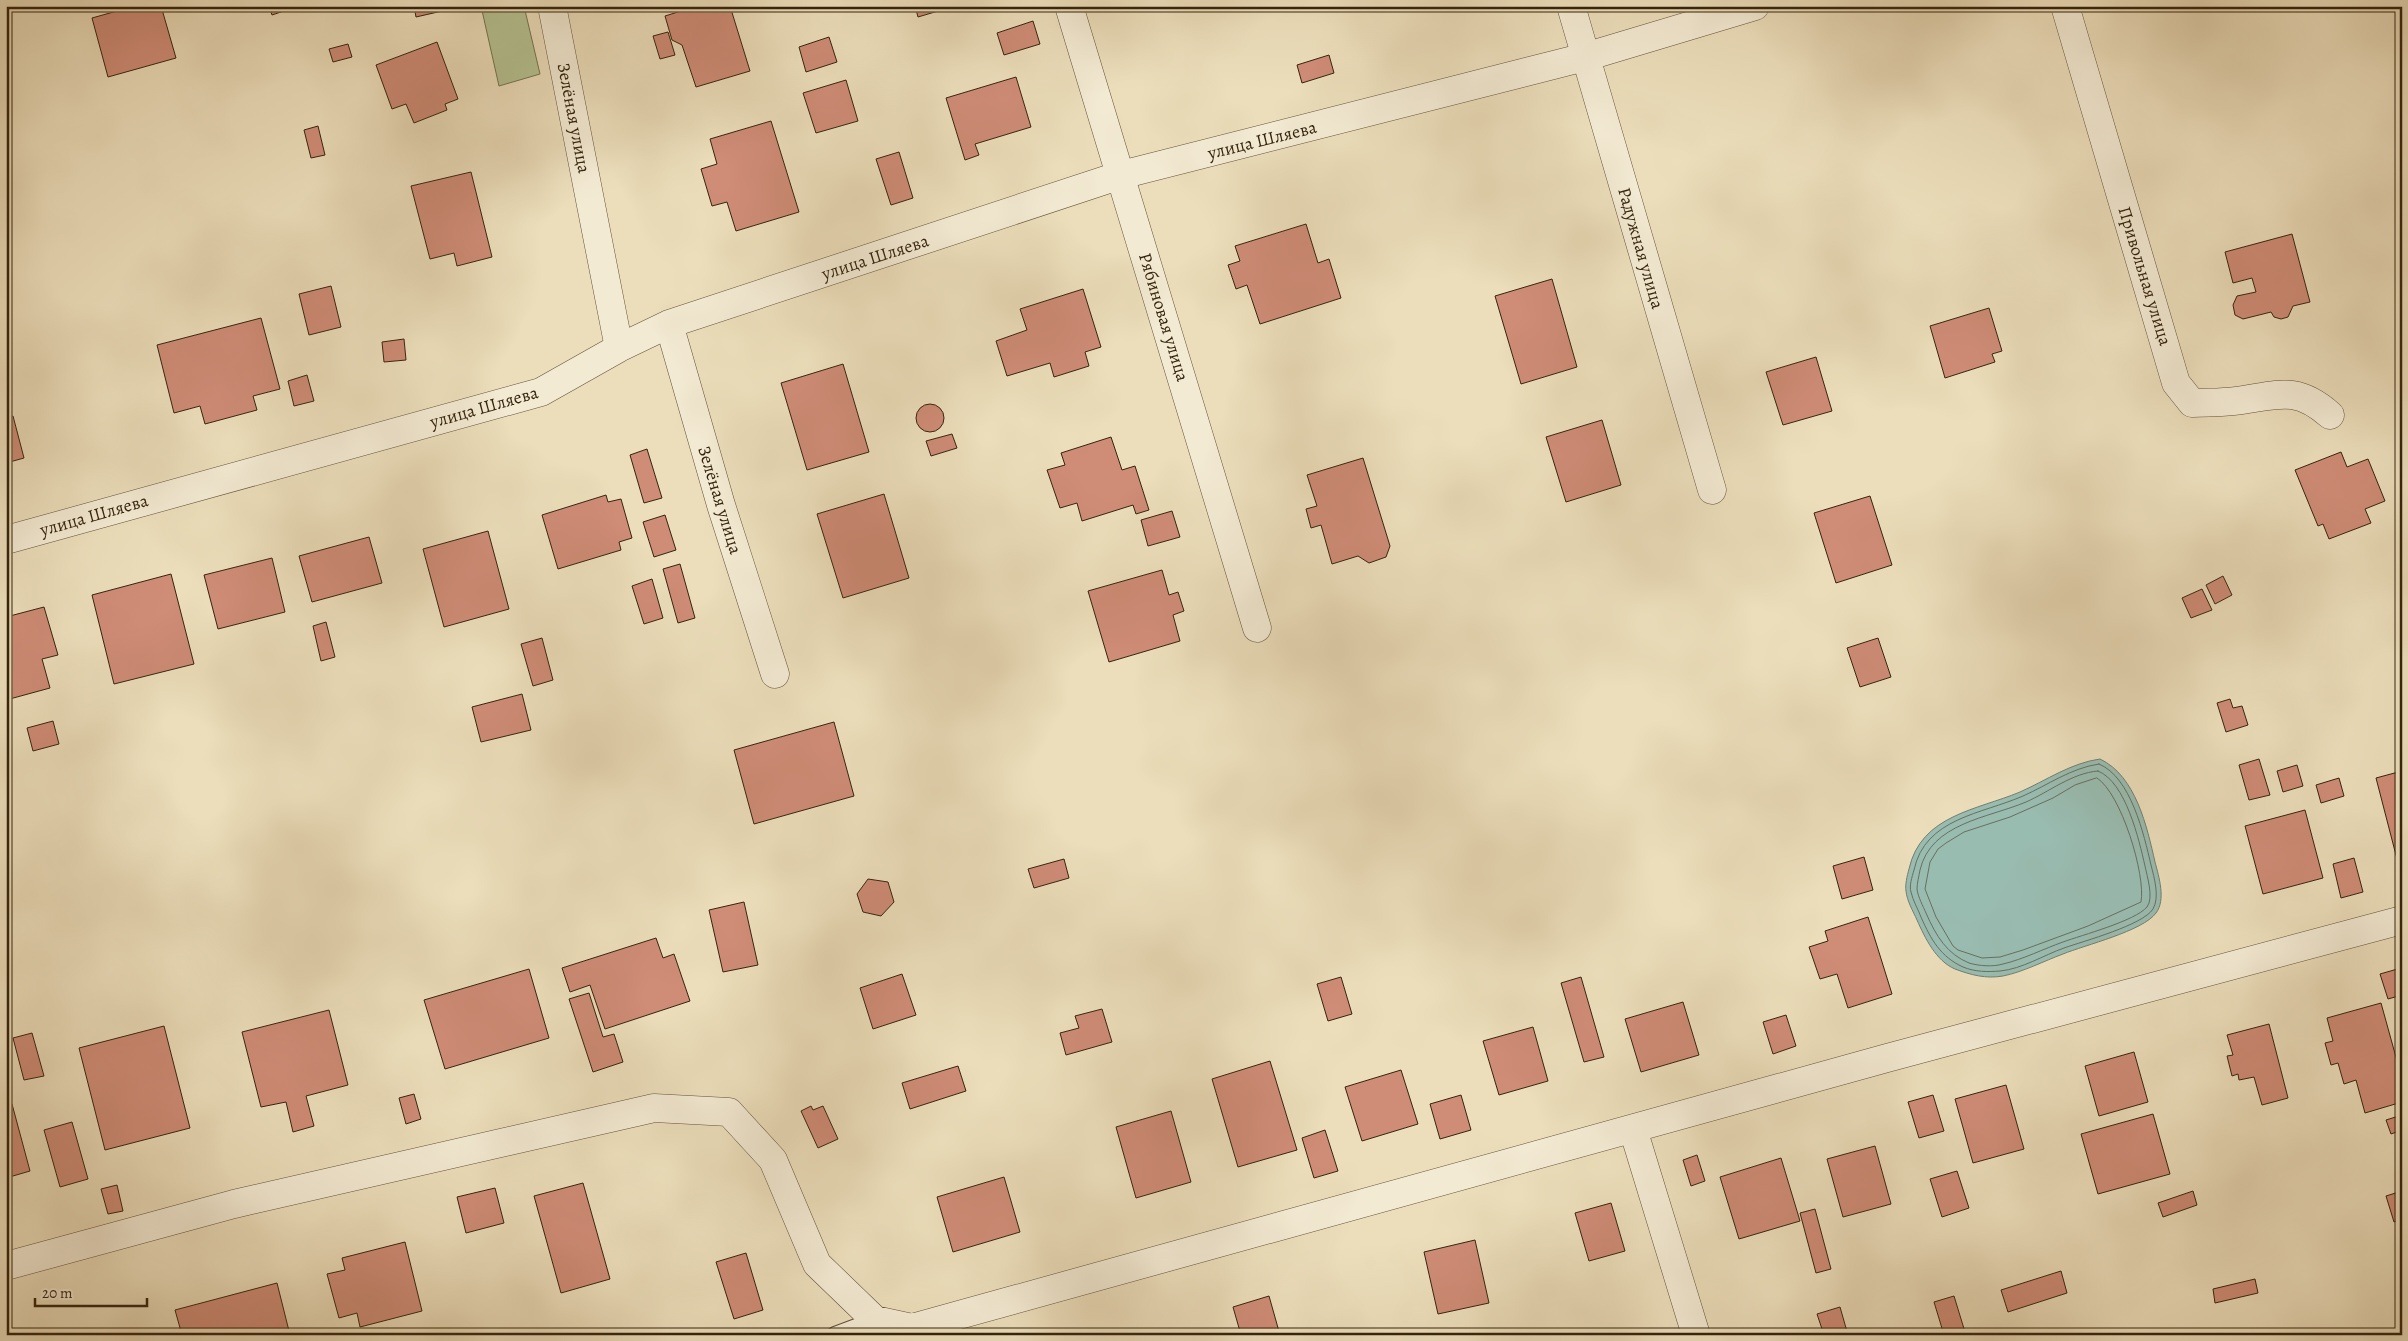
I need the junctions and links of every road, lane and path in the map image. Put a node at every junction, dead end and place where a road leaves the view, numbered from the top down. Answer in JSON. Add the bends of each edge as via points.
{"nodes":[{"id":1,"x":552,"y":6,"type":"edge"},
{"id":2,"x":1069,"y":6,"type":"edge"},
{"id":3,"x":1571,"y":6,"type":"edge"},
{"id":4,"x":1755,"y":6,"type":"edge"},
{"id":5,"x":2065,"y":6,"type":"edge"},
{"id":6,"x":1585,"y":57,"type":"junction"},
{"id":7,"x":1121,"y":176,"type":"junction"},
{"id":8,"x":669,"y":324,"type":"junction"},
{"id":9,"x":619,"y":348,"type":"junction"},
{"id":10,"x":2330,"y":415,"type":"dead end"},
{"id":11,"x":1712,"y":490,"type":"dead end"},
{"id":12,"x":6,"y":540,"type":"edge"},
{"id":13,"x":1257,"y":628,"type":"dead end"},
{"id":14,"x":775,"y":674,"type":"dead end"},
{"id":15,"x":2402,"y":920,"type":"edge"},
{"id":16,"x":1633,"y":1129,"type":"junction"},
{"id":17,"x":6,"y":1266,"type":"edge"},
{"id":18,"x":874,"y":1320,"type":"junction"},
{"id":19,"x":835,"y":1335,"type":"edge"},
{"id":20,"x":1696,"y":1335,"type":"edge"}],
"edges":[{"from":1,"to":9,"type":"street","name":"Зелёная улица"},
{"from":2,"to":7,"type":"street","name":"Рябиновая улица"},
{"from":3,"to":6,"type":"street","name":"Радужная улица"},
{"from":4,"to":6,"type":"street","name":"улица Шляева"},
{"from":5,"to":10,"type":"street","name":"Привольная улица","via":[[2176,383],[2192,403],[2235,401],[2270,394],[2298,395],[2319,405]]},
{"from":6,"to":7,"type":"street","name":"улица Шляева"},
{"from":6,"to":11,"type":"street","name":"Радужная улица"},
{"from":7,"to":8,"type":"street","name":"улица Шляева"},
{"from":7,"to":13,"type":"street","name":"Рябиновая улица"},
{"from":8,"to":9,"type":"street","name":"улица Шляева"},
{"from":8,"to":14,"type":"street","name":"Зелёная улица","via":[[721,505]]},
{"from":9,"to":12,"type":"street","name":"улица Шляева","via":[[541,392]]},
{"from":15,"to":16,"type":"street"},
{"from":16,"to":18,"type":"street","via":[[912,1328]]},
{"from":16,"to":20,"type":"street"},
{"from":17,"to":18,"type":"street","via":[[234,1204],[654,1108],[729,1112],[773,1160],[817,1264]]},
{"from":18,"to":19,"type":"lane"}]}
